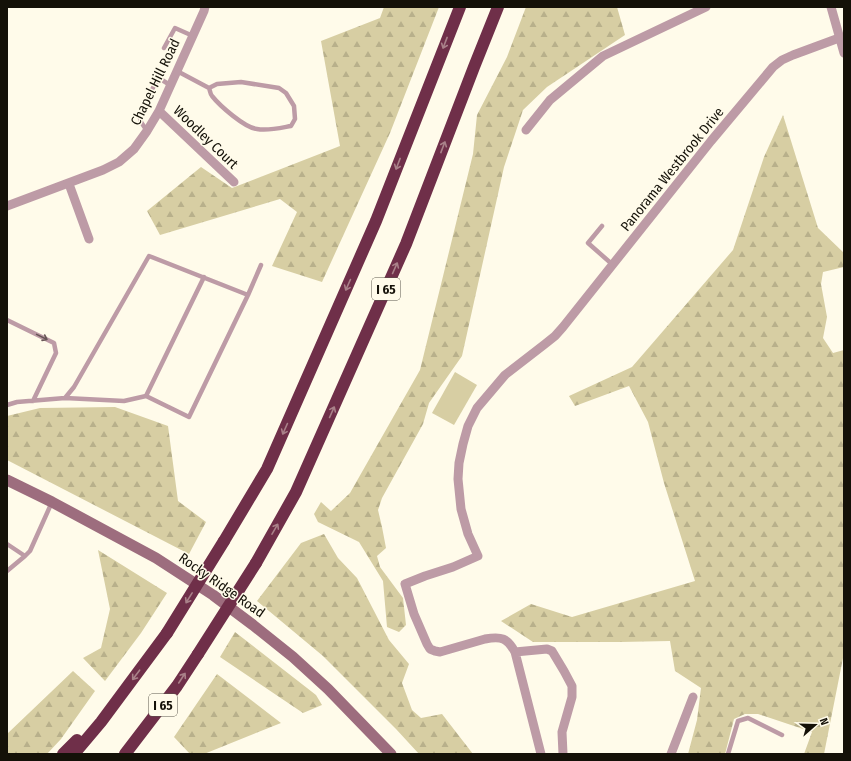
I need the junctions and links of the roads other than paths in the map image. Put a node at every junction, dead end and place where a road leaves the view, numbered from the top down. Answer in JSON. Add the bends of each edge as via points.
{"nodes":[{"id":1,"x":205,"y":7,"type":"edge"},
{"id":2,"x":460,"y":7,"type":"edge"},
{"id":3,"x":498,"y":7,"type":"edge"},
{"id":4,"x":706,"y":7,"type":"edge"},
{"id":5,"x":831,"y":7,"type":"edge"},
{"id":6,"x":685,"y":11,"type":"edge"},
{"id":7,"x":193,"y":36,"type":"junction"},
{"id":8,"x":840,"y":38,"type":"junction"},
{"id":9,"x":164,"y":48,"type":"dead end"},
{"id":10,"x":844,"y":53,"type":"edge"},
{"id":11,"x":177,"y":71,"type":"junction"},
{"id":12,"x":170,"y":85,"type":"junction"},
{"id":13,"x":208,"y":88,"type":"junction"},
{"id":14,"x":159,"y":111,"type":"junction"},
{"id":15,"x":526,"y":130,"type":"dead end"},
{"id":16,"x":147,"y":131,"type":"junction"},
{"id":17,"x":234,"y":182,"type":"dead end"},
{"id":18,"x":69,"y":184,"type":"junction"},
{"id":19,"x":7,"y":206,"type":"edge"},
{"id":20,"x":602,"y":226,"type":"dead end"},
{"id":21,"x":89,"y":239,"type":"dead end"},
{"id":22,"x":261,"y":265,"type":"dead end"},
{"id":23,"x":613,"y":265,"type":"junction"},
{"id":24,"x":204,"y":277,"type":"junction"},
{"id":25,"x":248,"y":295,"type":"junction"},
{"id":26,"x":7,"y":320,"type":"edge"},
{"id":27,"x":146,"y":396,"type":"junction"},
{"id":28,"x":65,"y":398,"type":"junction"},
{"id":29,"x":34,"y":401,"type":"junction"},
{"id":30,"x":7,"y":405,"type":"edge"},
{"id":31,"x":7,"y":480,"type":"edge"},
{"id":32,"x":52,"y":502,"type":"junction"},
{"id":33,"x":7,"y":544,"type":"edge"},
{"id":34,"x":25,"y":556,"type":"junction"},
{"id":35,"x":7,"y":572,"type":"edge"},
{"id":36,"x":515,"y":652,"type":"junction"},
{"id":37,"x":693,"y":697,"type":"dead end"},
{"id":38,"x":115,"y":703,"type":"junction"},
{"id":39,"x":163,"y":704,"type":"junction"},
{"id":40,"x":782,"y":735,"type":"dead end"},
{"id":41,"x":63,"y":754,"type":"edge"},
{"id":42,"x":74,"y":754,"type":"edge"},
{"id":43,"x":125,"y":754,"type":"edge"},
{"id":44,"x":131,"y":754,"type":"edge"},
{"id":45,"x":391,"y":754,"type":"edge"},
{"id":46,"x":541,"y":754,"type":"edge"},
{"id":47,"x":563,"y":754,"type":"edge"},
{"id":48,"x":671,"y":754,"type":"edge"},
{"id":49,"x":728,"y":754,"type":"edge"}],
"edges":[{"from":1,"to":7,"type":"street","name":"Chapel Hill Road"},
{"from":2,"to":38,"type":"highway","number":"I 65","one_way":true,"bridge":true,"via":[[373,229],[267,469],[167,632]]},
{"from":39,"to":3,"type":"highway","number":"I 65","one_way":true,"bridge":true,"via":[[256,563],[296,492],[406,244]]},
{"from":4,"to":6,"type":"street"},
{"from":5,"to":8,"type":"street"},
{"from":6,"to":15,"type":"street","via":[[603,56],[550,100]]},
{"from":7,"to":9,"type":"lane","via":[[175,28]]},
{"from":7,"to":11,"type":"street","name":"Chapel Hill Road"},
{"from":8,"to":10,"type":"street"},
{"from":8,"to":23,"type":"street","name":"Panorama Westbrook Drive","via":[[793,55],[772,67]]},
{"from":11,"to":12,"type":"street","name":"Chapel Hill Road"},
{"from":11,"to":13,"type":"lane"},
{"from":12,"to":14,"type":"street","name":"Chapel Hill Road"},
{"from":12,"to":16,"type":"lane","via":[[162,80],[158,81],[139,114]]},
{"from":13,"to":13,"type":"lane","via":[[217,84],[241,82],[279,88],[286,93],[294,106],[295,119],[291,126],[276,129],[249,127],[221,105]]},
{"from":14,"to":16,"type":"street","name":"Chapel Hill Road"},
{"from":14,"to":17,"type":"street","name":"Woodley Court"},
{"from":16,"to":18,"type":"street","name":"Chapel Hill Road","via":[[134,149],[119,162]]},
{"from":18,"to":19,"type":"street","name":"Chapel Hill Road"},
{"from":18,"to":21,"type":"street"},
{"from":20,"to":23,"type":"lane","via":[[588,243]]},
{"from":22,"to":25,"type":"lane"},
{"from":23,"to":36,"type":"street","name":"Panorama Westbrook Drive","via":[[555,336],[505,375],[477,408],[468,426],[458,478],[461,509],[478,556],[405,584],[414,614],[430,649],[440,652],[485,639],[500,638],[509,642]]},
{"from":24,"to":25,"type":"lane"},
{"from":24,"to":27,"type":"lane"},
{"from":24,"to":28,"type":"lane","via":[[149,256],[74,387]]},
{"from":25,"to":27,"type":"lane","via":[[189,417]]},
{"from":26,"to":29,"type":"lane","one_way":true,"via":[[54,342],[56,353]]},
{"from":27,"to":28,"type":"lane","via":[[124,401]]},
{"from":28,"to":29,"type":"lane"},
{"from":29,"to":30,"type":"lane"},
{"from":31,"to":32,"type":"main road","name":"Rocky Ridge Road"},
{"from":32,"to":34,"type":"lane","via":[[30,551]]},
{"from":32,"to":45,"type":"main road","name":"Rocky Ridge Road","via":[[156,558],[213,595],[293,657]]},
{"from":33,"to":34,"type":"lane"},
{"from":34,"to":35,"type":"lane"},
{"from":36,"to":46,"type":"street"},
{"from":36,"to":47,"type":"street","via":[[547,649],[552,651],[572,686],[572,697],[562,732]]},
{"from":37,"to":48,"type":"street"},
{"from":38,"to":41,"type":"highway"},
{"from":38,"to":42,"type":"highway","number":"I 65"},
{"from":39,"to":43,"type":"highway","number":"I 65"},
{"from":39,"to":44,"type":"highway"},
{"from":40,"to":49,"type":"lane","via":[[748,718],[738,720]]}]}
